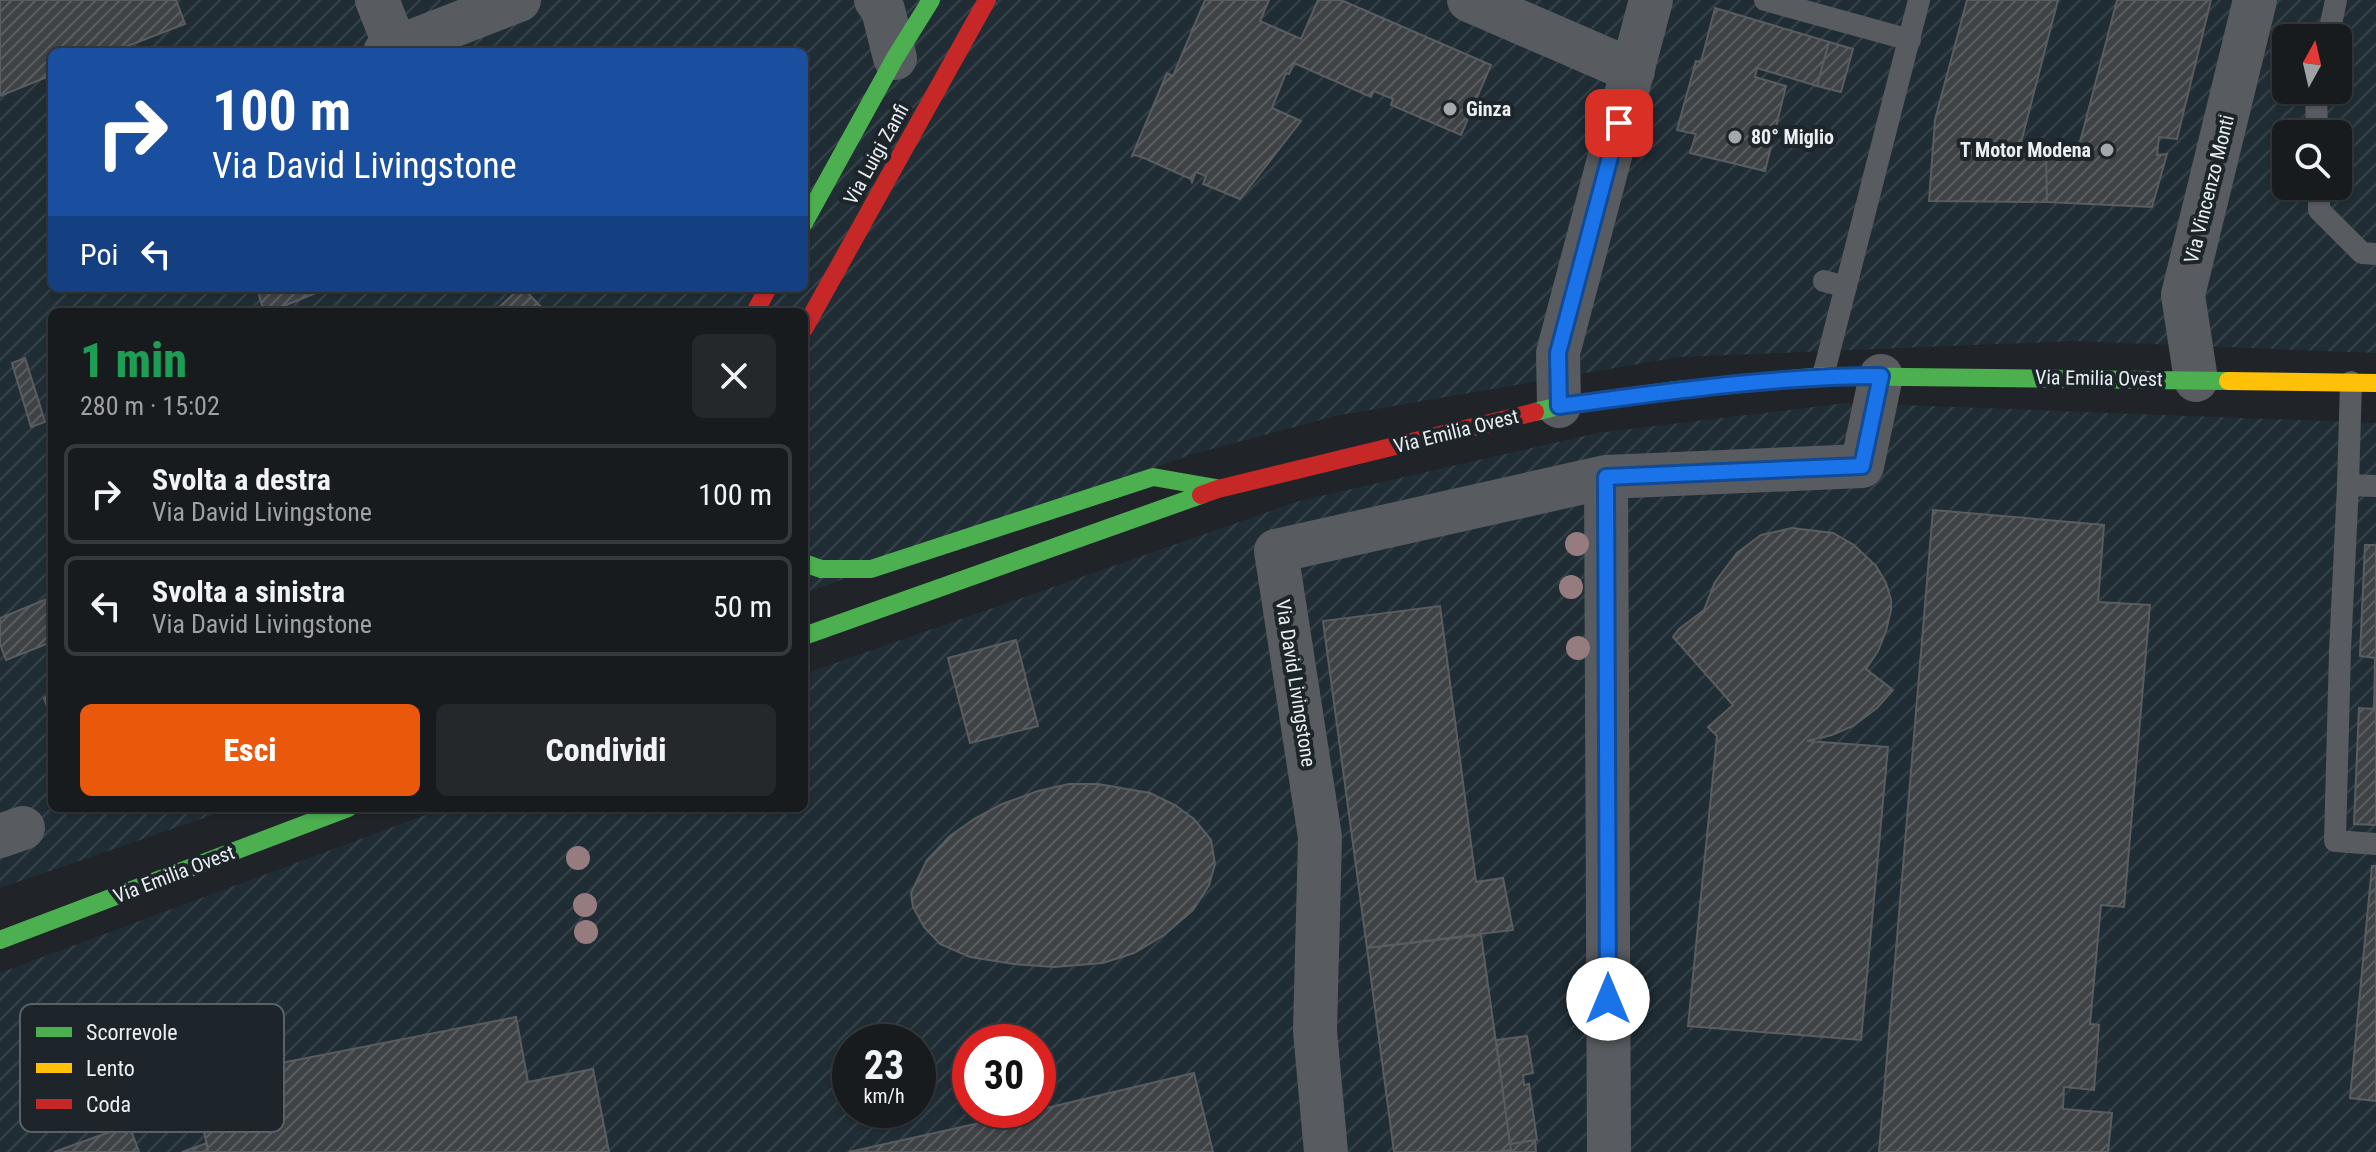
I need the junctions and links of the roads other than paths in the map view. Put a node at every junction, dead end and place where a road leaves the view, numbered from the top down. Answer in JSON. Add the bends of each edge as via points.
{"nodes":[{"id":1,"x":377,"y":0,"type":"edge"},
{"id":2,"x":519,"y":0,"type":"edge"},
{"id":3,"x":876,"y":0,"type":"edge"},
{"id":4,"x":931,"y":0,"type":"edge"},
{"id":5,"x":987,"y":0,"type":"edge"},
{"id":6,"x":1469,"y":0,"type":"edge"},
{"id":7,"x":1651,"y":0,"type":"edge"},
{"id":8,"x":1765,"y":0,"type":"edge"},
{"id":9,"x":1919,"y":0,"type":"edge"},
{"id":10,"x":2255,"y":0,"type":"edge"},
{"id":11,"x":2336,"y":0,"type":"edge"},
{"id":12,"x":2331,"y":24,"type":"edge"},
{"id":13,"x":1910,"y":40,"type":"junction"},
{"id":14,"x":390,"y":48,"type":"edge"},
{"id":15,"x":396,"y":48,"type":"edge"},
{"id":16,"x":895,"y":58,"type":"junction"},
{"id":17,"x":1633,"y":71,"type":"junction"},
{"id":18,"x":2319,"y":200,"type":"edge"},
{"id":19,"x":808,"y":216,"type":"edge"},
{"id":20,"x":2376,"y":254,"type":"edge"},
{"id":21,"x":1824,"y":281,"type":"dead end"},
{"id":22,"x":1846,"y":287,"type":"junction"},
{"id":23,"x":808,"y":322,"type":"edge"},
{"id":24,"x":1823,"y":376,"type":"junction"},
{"id":25,"x":1881,"y":376,"type":"junction"},
{"id":26,"x":2196,"y":380,"type":"junction"},
{"id":27,"x":2351,"y":382,"type":"junction"},
{"id":28,"x":2376,"y":383,"type":"edge"},
{"id":29,"x":1559,"y":406,"type":"junction"},
{"id":30,"x":1606,"y":477,"type":"junction"},
{"id":31,"x":2348,"y":485,"type":"junction"},
{"id":32,"x":2376,"y":486,"type":"edge"},
{"id":33,"x":1218,"y":489,"type":"junction"},
{"id":34,"x":808,"y":564,"type":"edge"},
{"id":35,"x":808,"y":635,"type":"edge"},
{"id":36,"x":337,"y":812,"type":"edge"},
{"id":37,"x":2376,"y":844,"type":"edge"},
{"id":38,"x":0,"y":940,"type":"edge"},
{"id":39,"x":1326,"y":1152,"type":"edge"},
{"id":40,"x":1609,"y":1152,"type":"edge"}],
"edges":[{"from":1,"to":14,"type":"street"},
{"from":2,"to":15,"type":"street"},
{"from":3,"to":16,"type":"street"},
{"from":4,"to":16,"type":"main road","name":"Via Luigi Zanfi"},
{"from":5,"to":23,"type":"main road","name":"Via Luigi Zanfi"},
{"from":6,"to":17,"type":"street"},
{"from":7,"to":17,"type":"street"},
{"from":8,"to":13,"type":"lane"},
{"from":9,"to":13,"type":"lane"},
{"from":10,"to":26,"type":"street","name":"Via Vincenzo Monti","via":[[2183,295]]},
{"from":11,"to":12,"type":"lane"},
{"from":13,"to":22,"type":"lane"},
{"from":16,"to":19,"type":"main road","name":"Via Luigi Zanfi"},
{"from":17,"to":29,"type":"street","via":[[1558,353]]},
{"from":18,"to":20,"type":"lane","via":[[2319,210],[2362,253]]},
{"from":21,"to":22,"type":"lane"},
{"from":22,"to":24,"type":"lane"},
{"from":24,"to":25,"type":"main road","name":"Via Emilia Ovest"},
{"from":24,"to":29,"type":"main road","name":"Via Emilia Ovest"},
{"from":25,"to":26,"type":"main road","name":"Via Emilia Ovest"},
{"from":25,"to":30,"type":"street","name":"Via David Livingstone","via":[[1862,466]]},
{"from":26,"to":27,"type":"main road","name":"Via Emilia Ovest"},
{"from":27,"to":28,"type":"main road","name":"Via Emilia Ovest"},
{"from":27,"to":31,"type":"lane"},
{"from":29,"to":33,"type":"main road","name":"Via Emilia Ovest"},
{"from":30,"to":39,"type":"street","name":"Via David Livingstone","via":[[1276,551],[1320,837],[1315,1031]]},
{"from":30,"to":40,"type":"street"},
{"from":31,"to":32,"type":"lane"},
{"from":31,"to":37,"type":"lane","via":[[2335,841]]},
{"from":33,"to":34,"type":"main road","via":[[1153,477],[871,569]]},
{"from":33,"to":35,"type":"main road","name":"Via Emilia Ovest"},
{"from":36,"to":38,"type":"main road","name":"Via Emilia Ovest"}]}
